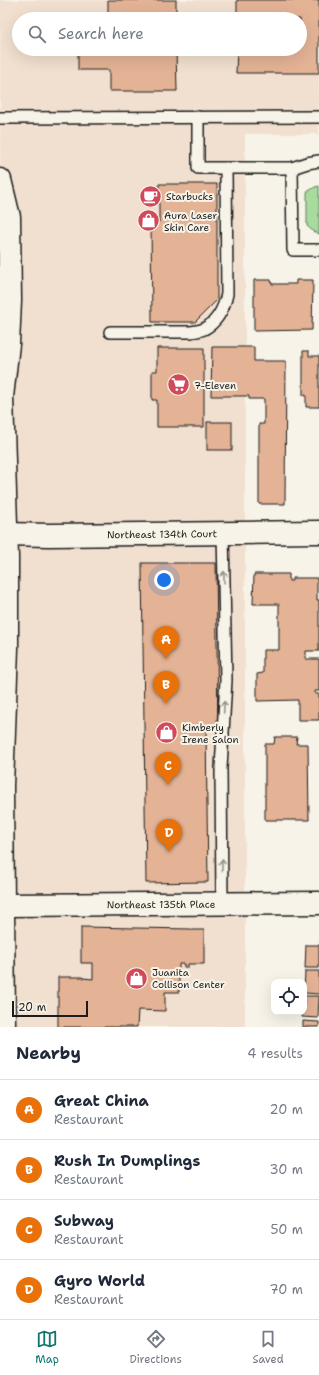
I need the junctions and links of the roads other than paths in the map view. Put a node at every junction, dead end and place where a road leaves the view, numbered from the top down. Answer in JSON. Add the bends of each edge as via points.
{"nodes":[{"id":1,"x":198,"y":117,"type":"junction"},
{"id":2,"x":319,"y":117,"type":"edge"},
{"id":3,"x":0,"y":118,"type":"edge"},
{"id":4,"x":319,"y":161,"type":"edge"},
{"id":5,"x":226,"y":168,"type":"junction"},
{"id":6,"x":292,"y":168,"type":"junction"},
{"id":7,"x":0,"y":180,"type":"edge"},
{"id":8,"x":319,"y":250,"type":"edge"},
{"id":9,"x":110,"y":332,"type":"dead end"},
{"id":10,"x":4,"y":345,"type":"edge"},
{"id":11,"x":3,"y":500,"type":"edge"},
{"id":12,"x":319,"y":532,"type":"edge"},
{"id":13,"x":223,"y":533,"type":"junction"},
{"id":14,"x":6,"y":534,"type":"junction"},
{"id":15,"x":319,"y":903,"type":"edge"},
{"id":16,"x":222,"y":904,"type":"junction"},
{"id":17,"x":3,"y":905,"type":"junction"},
{"id":18,"x":4,"y":1027,"type":"edge"}],
"edges":[{"from":1,"to":2,"type":"lane"},
{"from":1,"to":3,"type":"lane"},
{"from":1,"to":5,"type":"lane","via":[[198,168]]},
{"from":4,"to":6,"type":"lane"},
{"from":5,"to":6,"type":"lane"},
{"from":5,"to":9,"type":"lane","via":[[227,294],[223,309],[204,329],[192,332]]},
{"from":6,"to":8,"type":"lane","via":[[293,250]]},
{"from":7,"to":10,"type":"main road","via":[[9,217],[10,301]]},
{"from":10,"to":11,"type":"main road"},
{"from":11,"to":14,"type":"main road"},
{"from":12,"to":13,"type":"main road","name":"Northeast 134th Court"},
{"from":13,"to":14,"type":"main road","name":"Northeast 134th Court"},
{"from":16,"to":13,"type":"lane","one_way":true,"via":[[221,768],[226,680]]},
{"from":14,"to":17,"type":"main road"},
{"from":15,"to":16,"type":"main road","name":"Northeast 135th Place"},
{"from":16,"to":17,"type":"main road","name":"Northeast 135th Place"},
{"from":17,"to":18,"type":"main road"}]}
